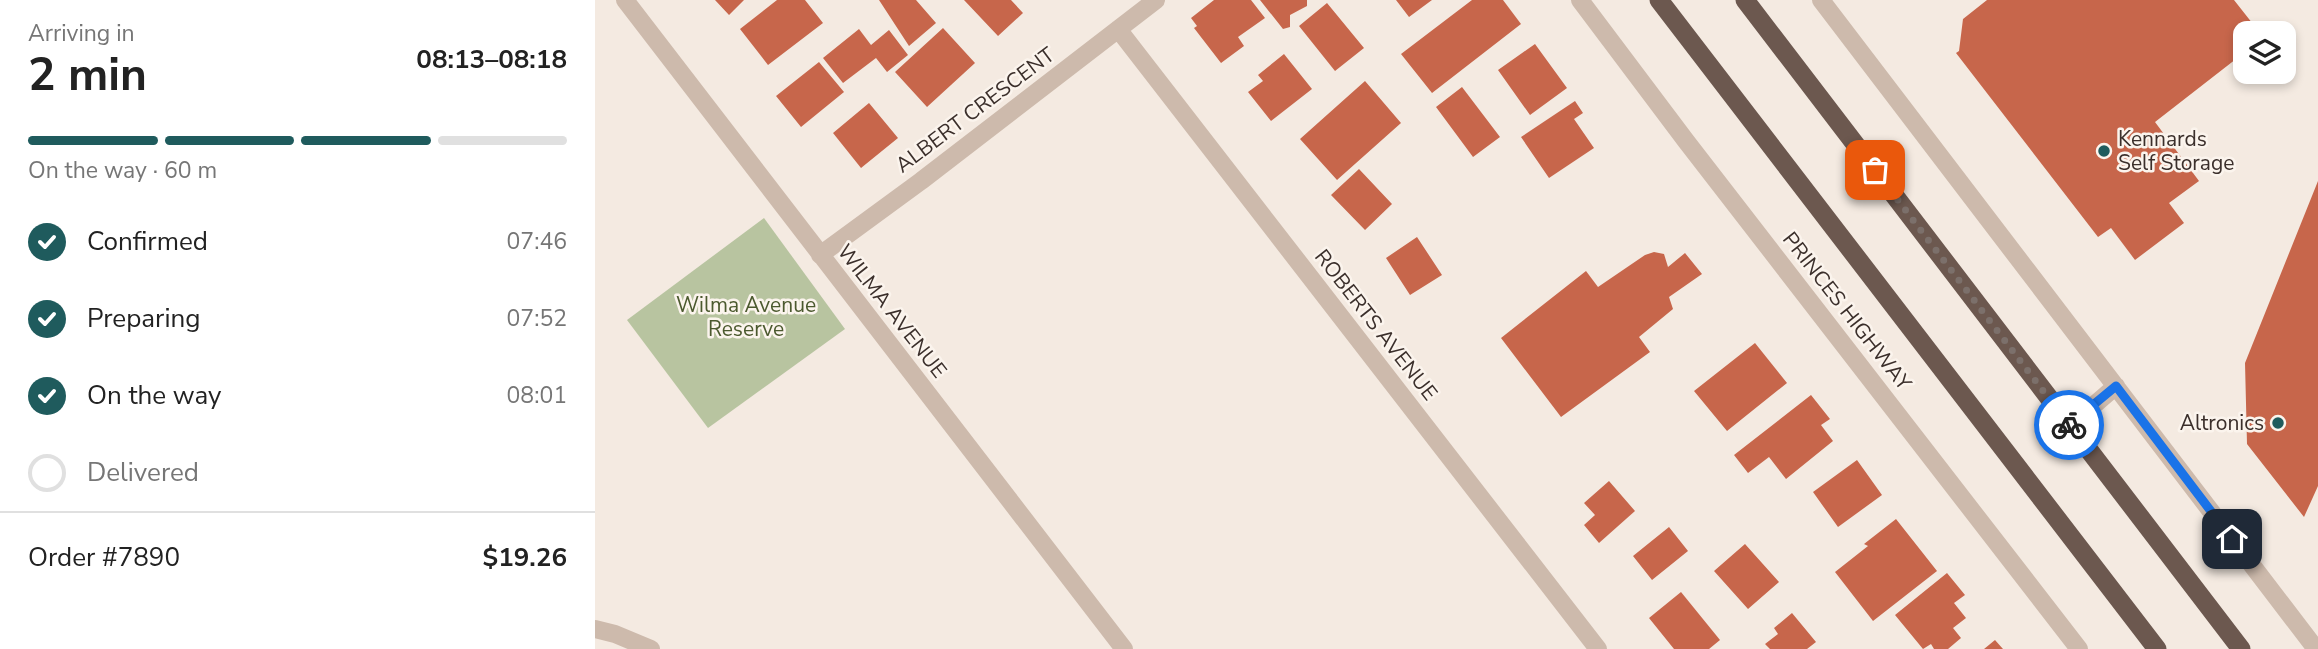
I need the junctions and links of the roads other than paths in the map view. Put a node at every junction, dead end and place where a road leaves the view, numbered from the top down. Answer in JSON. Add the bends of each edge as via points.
{"nodes":[{"id":1,"x":625,"y":0,"type":"edge"},
{"id":2,"x":1156,"y":0,"type":"edge"},
{"id":3,"x":1580,"y":0,"type":"edge"},
{"id":4,"x":1659,"y":0,"type":"edge"},
{"id":5,"x":1745,"y":0,"type":"edge"},
{"id":6,"x":1821,"y":0,"type":"edge"},
{"id":7,"x":1118,"y":29,"type":"junction"},
{"id":8,"x":820,"y":255,"type":"junction"},
{"id":9,"x":2116,"y":386,"type":"junction"},
{"id":10,"x":2070,"y":426,"type":"junction"},
{"id":11,"x":595,"y":621,"type":"edge"},
{"id":12,"x":595,"y":629,"type":"edge"},
{"id":13,"x":615,"y":634,"type":"junction"},
{"id":14,"x":651,"y":649,"type":"edge"},
{"id":15,"x":1124,"y":649,"type":"edge"},
{"id":16,"x":1598,"y":649,"type":"edge"},
{"id":17,"x":2079,"y":649,"type":"edge"},
{"id":18,"x":2157,"y":649,"type":"edge"},
{"id":19,"x":2241,"y":649,"type":"edge"},
{"id":20,"x":2316,"y":649,"type":"edge"}],
"edges":[{"from":1,"to":8,"type":"street","name":"WILMA AVENUE"},
{"from":2,"to":7,"type":"street","name":"ALBERT CRESCENT"},
{"from":3,"to":17,"type":"street","name":"PRINCES HIGHWAY"},
{"from":4,"to":18,"type":"highway","name":"PRINCES HIGHWAY"},
{"from":5,"to":10,"type":"highway"},
{"from":6,"to":9,"type":"street"},
{"from":7,"to":8,"type":"street","name":"ALBERT CRESCENT"},
{"from":7,"to":16,"type":"street","name":"ROBERTS AVENUE"},
{"from":8,"to":15,"type":"street","name":"WILMA AVENUE"},
{"from":9,"to":10,"type":"street"},
{"from":9,"to":20,"type":"street"},
{"from":10,"to":19,"type":"highway"},
{"from":11,"to":13,"type":"street"},
{"from":12,"to":13,"type":"street"},
{"from":13,"to":14,"type":"street"}]}
